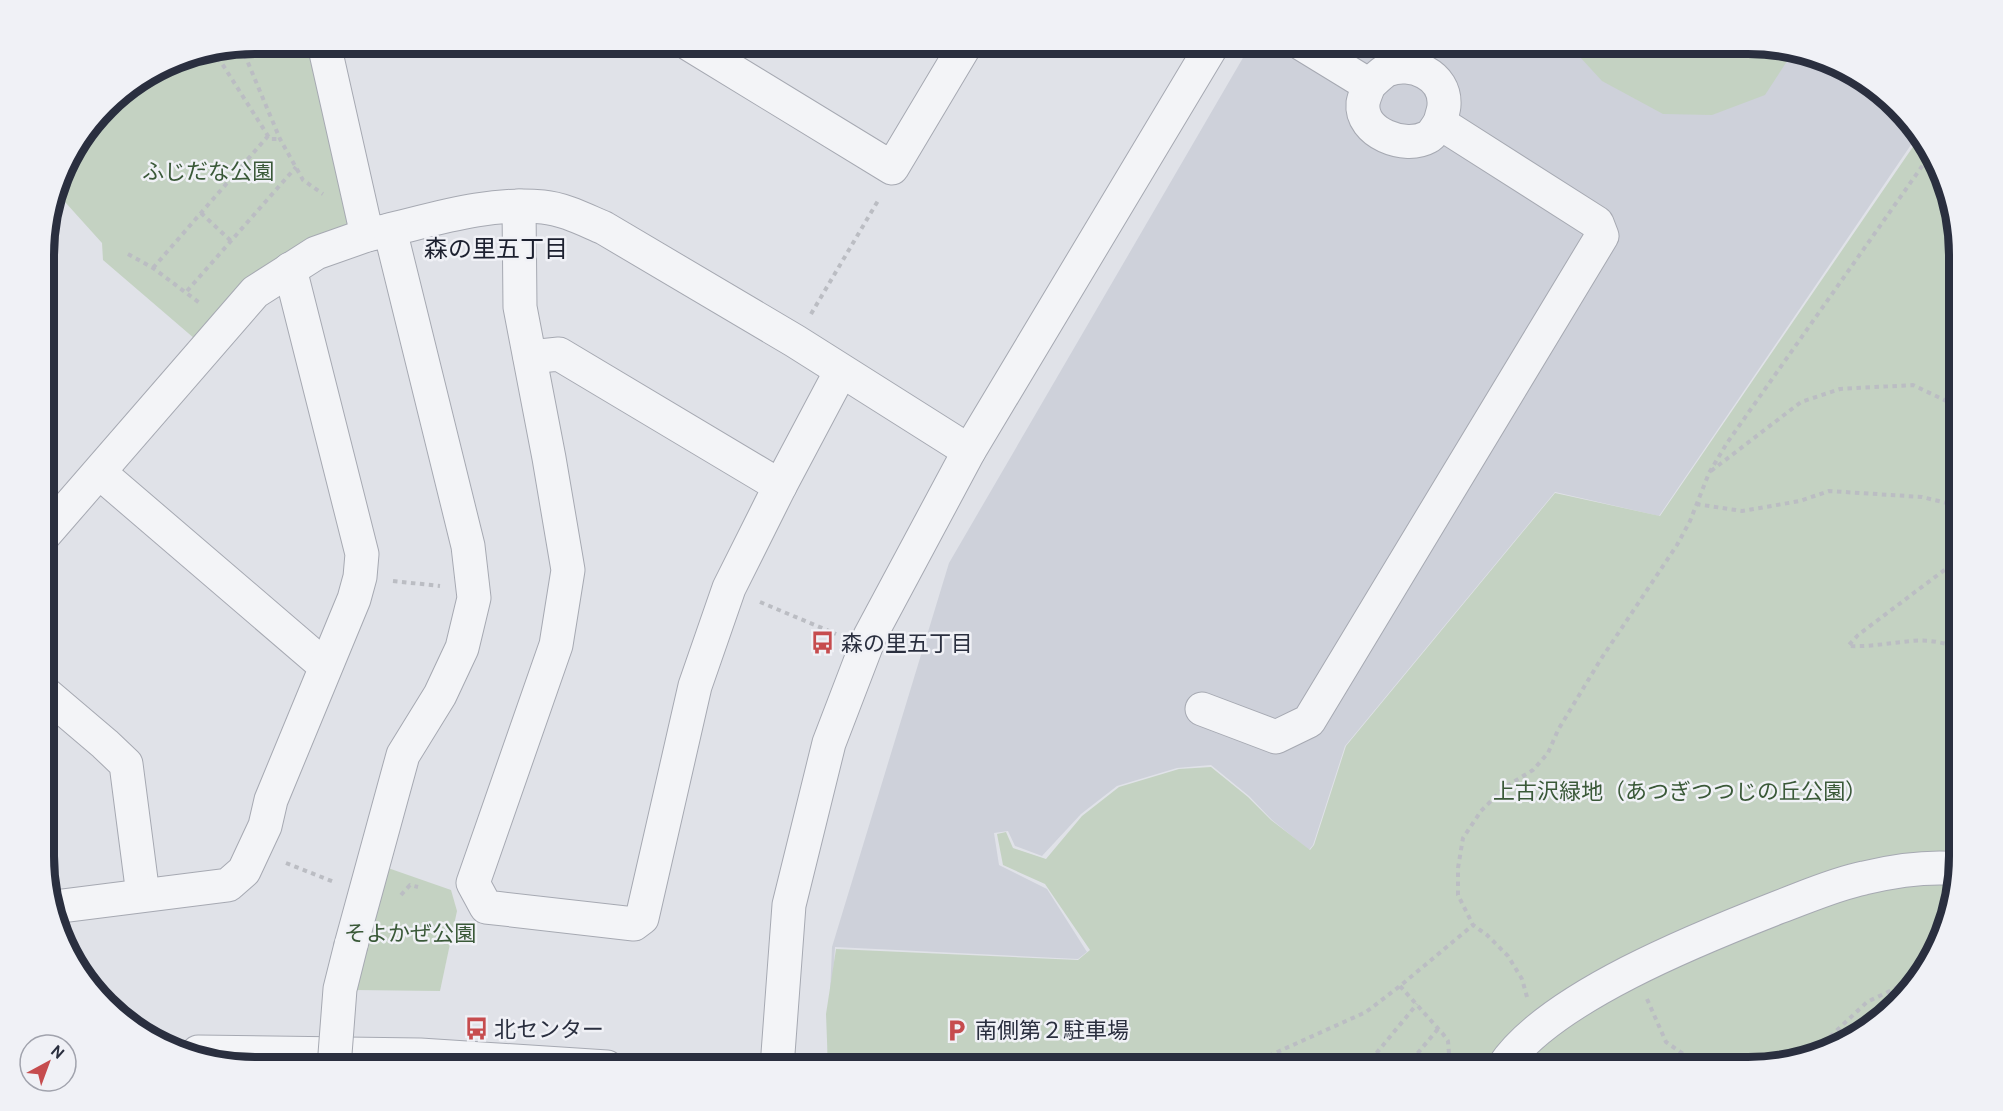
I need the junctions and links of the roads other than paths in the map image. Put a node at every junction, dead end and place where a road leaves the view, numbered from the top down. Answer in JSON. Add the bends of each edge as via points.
{"nodes":[{"id":1,"x":326,"y":54,"type":"edge"},
{"id":2,"x":705,"y":54,"type":"edge"},
{"id":3,"x":960,"y":54,"type":"edge"},
{"id":4,"x":1207,"y":54,"type":"edge"},
{"id":5,"x":1337,"y":54,"type":"edge"},
{"id":6,"x":1369,"y":85,"type":"junction"},
{"id":7,"x":1440,"y":123,"type":"junction"},
{"id":8,"x":519,"y":206,"type":"junction"},
{"id":9,"x":378,"y":232,"type":"junction"},
{"id":10,"x":290,"y":269,"type":"junction"},
{"id":11,"x":530,"y":357,"type":"junction"},
{"id":12,"x":841,"y":371,"type":"junction"},
{"id":13,"x":969,"y":451,"type":"junction"},
{"id":14,"x":100,"y":473,"type":"junction"},
{"id":15,"x":780,"y":486,"type":"junction"},
{"id":16,"x":54,"y":524,"type":"edge"},
{"id":17,"x":325,"y":666,"type":"junction"},
{"id":18,"x":54,"y":701,"type":"edge"},
{"id":19,"x":1202,"y":709,"type":"dead end"},
{"id":20,"x":1949,"y":870,"type":"edge"},
{"id":21,"x":143,"y":896,"type":"junction"},
{"id":22,"x":61,"y":907,"type":"edge"},
{"id":23,"x":214,"y":1052,"type":"edge"},
{"id":24,"x":335,"y":1057,"type":"edge"},
{"id":25,"x":451,"y":1057,"type":"edge"},
{"id":26,"x":778,"y":1057,"type":"edge"},
{"id":27,"x":1509,"y":1057,"type":"edge"}],
"edges":[{"from":1,"to":9,"type":"street","via":[[358,198]]},
{"from":2,"to":3,"type":"street","via":[[892,168]]},
{"from":4,"to":13,"type":"street"},
{"from":5,"to":6,"type":"street"},
{"from":6,"to":7,"type":"street","via":[[1387,70],[1408,65],[1426,72],[1440,85],[1445,103]]},
{"from":6,"to":7,"type":"street","via":[[1363,105],[1369,123],[1386,138],[1411,143],[1430,137]]},
{"from":7,"to":19,"type":"street","via":[[1597,224],[1602,236],[1309,721],[1276,737]]},
{"from":8,"to":9,"type":"street","via":[[486,208]]},
{"from":8,"to":11,"type":"street","via":[[520,307]]},
{"from":8,"to":12,"type":"street","via":[[545,207],[604,228]]},
{"from":9,"to":10,"type":"street","via":[[316,253]]},
{"from":9,"to":24,"type":"street","bridge":true,"via":[[468,546],[474,598],[462,648],[440,695],[403,755],[340,989]]},
{"from":10,"to":14,"type":"street","via":[[255,292]]},
{"from":10,"to":17,"type":"street","via":[[362,554],[354,599]]},
{"from":11,"to":15,"type":"street","via":[[560,354]]},
{"from":11,"to":15,"type":"street","via":[[568,570],[556,645],[473,883],[486,907],[634,924],[642,918],[696,686],[729,588]]},
{"from":12,"to":13,"type":"street"},
{"from":12,"to":15,"type":"street"},
{"from":13,"to":26,"type":"street","via":[[866,647],[829,743],[789,904]]},
{"from":14,"to":16,"type":"street"},
{"from":14,"to":17,"type":"street"},
{"from":17,"to":21,"type":"street","via":[[244,871],[228,885]]},
{"from":18,"to":21,"type":"street","via":[[126,764]]},
{"from":20,"to":27,"type":"street","via":[[1899,871],[1863,878],[1730,926],[1634,971],[1562,1012]]},
{"from":21,"to":22,"type":"street"},
{"from":23,"to":25,"type":"street"}]}
